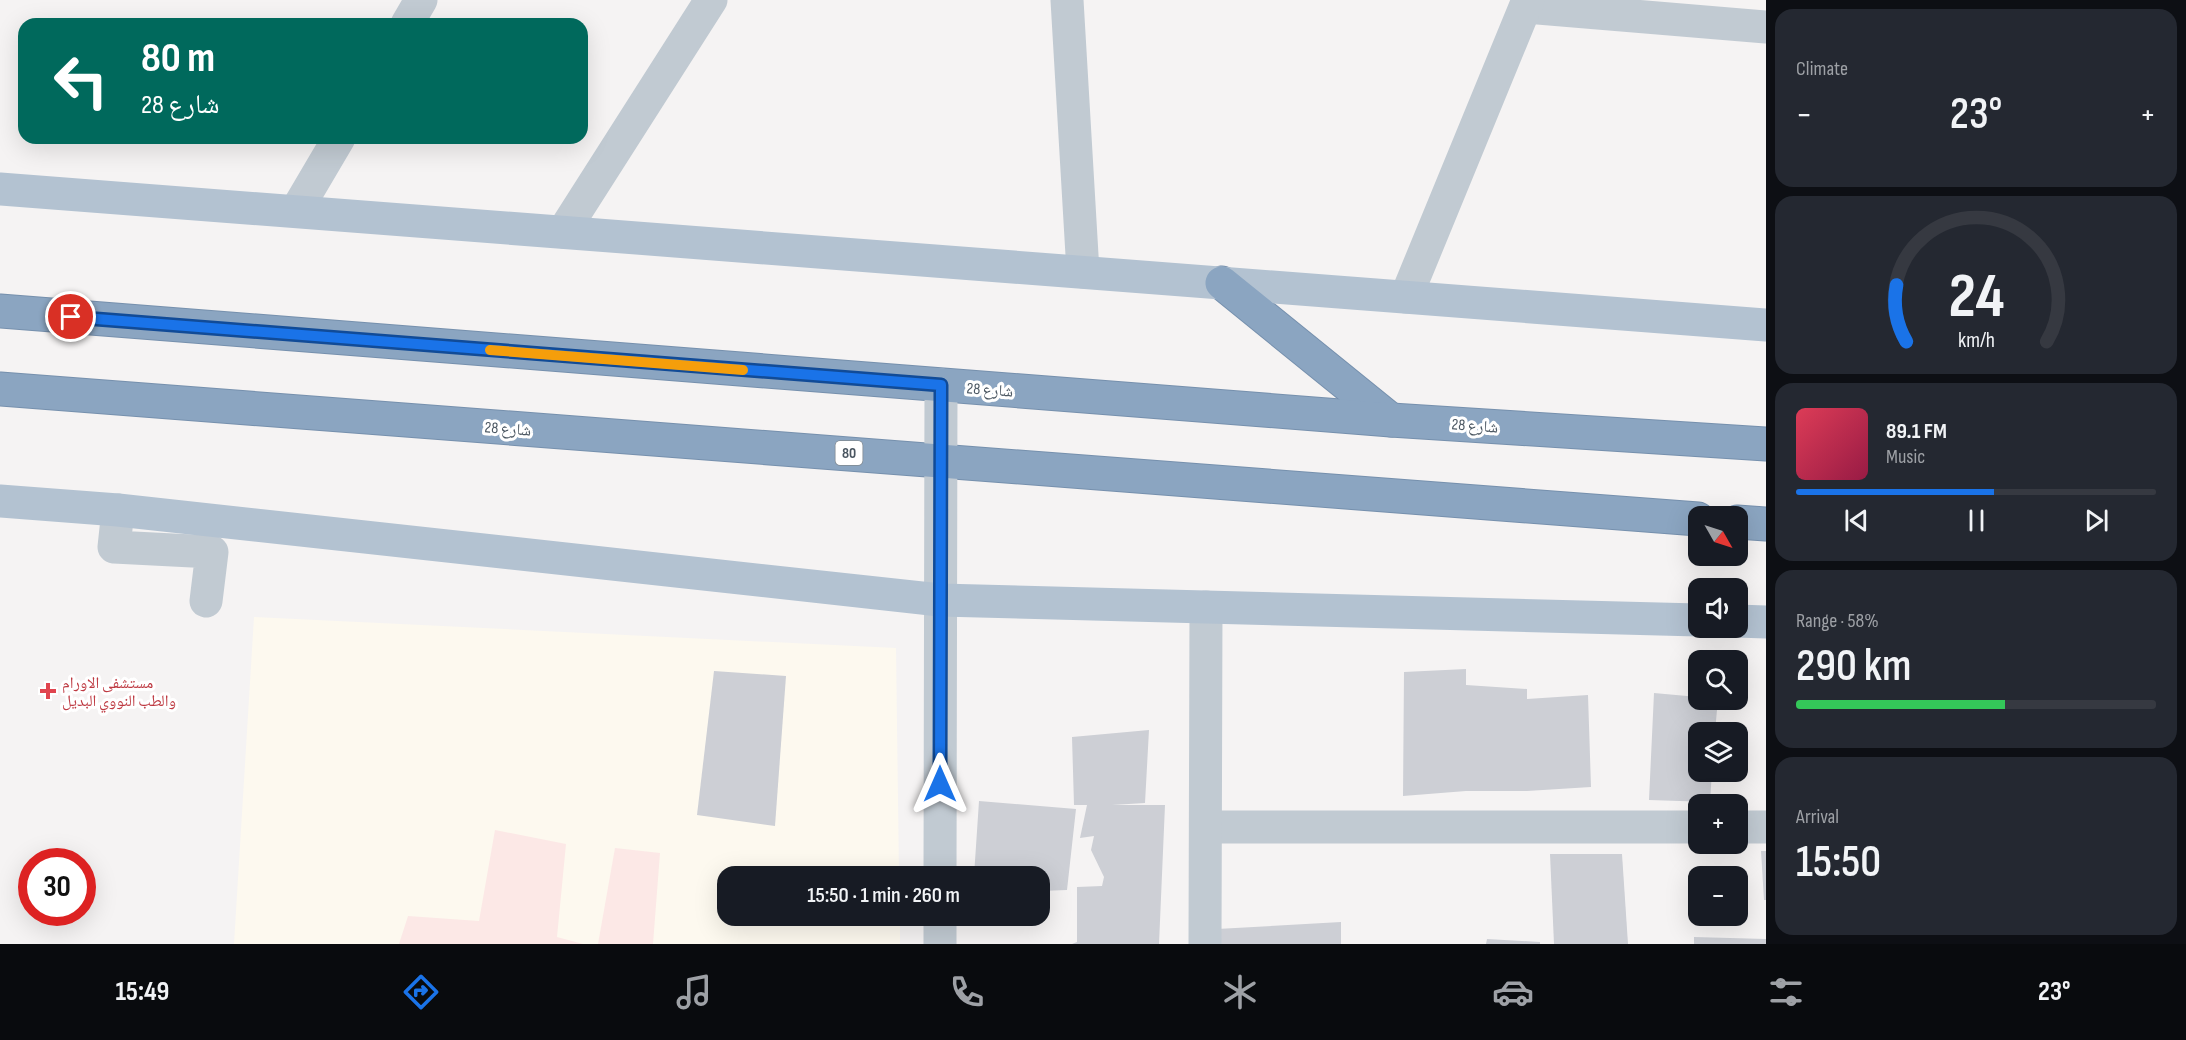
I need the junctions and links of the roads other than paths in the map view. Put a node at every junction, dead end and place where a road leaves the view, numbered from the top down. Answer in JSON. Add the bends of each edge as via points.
{"nodes":[{"id":1,"x":421,"y":0,"type":"edge"},
{"id":2,"x":711,"y":0,"type":"edge"},
{"id":3,"x":1066,"y":0,"type":"edge"},
{"id":4,"x":1527,"y":3,"type":"edge"},
{"id":5,"x":410,"y":18,"type":"edge"},
{"id":6,"x":1766,"y":27,"type":"edge"},
{"id":7,"x":335,"y":144,"type":"edge"},
{"id":8,"x":0,"y":189,"type":"edge"},
{"id":9,"x":296,"y":211,"type":"junction"},
{"id":10,"x":563,"y":232,"type":"junction"},
{"id":11,"x":1083,"y":272,"type":"junction"},
{"id":12,"x":1222,"y":283,"type":"junction"},
{"id":13,"x":1406,"y":297,"type":"junction"},
{"id":14,"x":0,"y":311,"type":"edge"},
{"id":15,"x":1766,"y":325,"type":"edge"},
{"id":16,"x":941,"y":385,"type":"junction"},
{"id":17,"x":0,"y":389,"type":"edge"},
{"id":18,"x":1391,"y":420,"type":"junction"},
{"id":19,"x":1766,"y":444,"type":"edge"},
{"id":20,"x":942,"y":460,"type":"junction"},
{"id":21,"x":0,"y":501,"type":"edge"},
{"id":22,"x":118,"y":510,"type":"junction"},
{"id":23,"x":1688,"y":518,"type":"edge"},
{"id":24,"x":1748,"y":523,"type":"edge"},
{"id":25,"x":1766,"y":524,"type":"edge"},
{"id":26,"x":940,"y":600,"type":"junction"},
{"id":27,"x":206,"y":601,"type":"dead end"},
{"id":28,"x":1206,"y":607,"type":"junction"},
{"id":29,"x":1688,"y":620,"type":"edge"},
{"id":30,"x":1748,"y":621,"type":"edge"},
{"id":31,"x":1766,"y":622,"type":"edge"},
{"id":32,"x":1206,"y":827,"type":"junction"},
{"id":33,"x":1688,"y":827,"type":"edge"},
{"id":34,"x":1748,"y":827,"type":"edge"},
{"id":35,"x":1766,"y":827,"type":"edge"},
{"id":36,"x":940,"y":866,"type":"edge"},
{"id":37,"x":940,"y":926,"type":"edge"},
{"id":38,"x":940,"y":944,"type":"edge"},
{"id":39,"x":1205,"y":944,"type":"edge"}],
"edges":[{"from":1,"to":5,"type":"street"},
{"from":2,"to":10,"type":"street"},
{"from":3,"to":11,"type":"street"},
{"from":4,"to":6,"type":"street"},
{"from":4,"to":13,"type":"street"},
{"from":7,"to":9,"type":"street"},
{"from":8,"to":9,"type":"main road"},
{"from":9,"to":10,"type":"main road"},
{"from":10,"to":11,"type":"main road"},
{"from":11,"to":12,"type":"main road"},
{"from":12,"to":13,"type":"main road"},
{"from":12,"to":18,"type":"highway"},
{"from":13,"to":15,"type":"main road"},
{"from":14,"to":16,"type":"highway","name":"شارع 28"},
{"from":16,"to":18,"type":"highway","name":"شارع 28"},
{"from":16,"to":20,"type":"street"},
{"from":17,"to":20,"type":"highway","name":"شارع 28","number":"80"},
{"from":18,"to":19,"type":"highway","name":"شارع 28"},
{"from":20,"to":23,"type":"highway","name":"شارع 28","number":"80"},
{"from":20,"to":26,"type":"street"},
{"from":21,"to":22,"type":"main road"},
{"from":22,"to":26,"type":"main road"},
{"from":22,"to":27,"type":"street","via":[[114,547],[212,552]]},
{"from":24,"to":25,"type":"highway"},
{"from":26,"to":28,"type":"main road"},
{"from":26,"to":36,"type":"street"},
{"from":28,"to":29,"type":"main road"},
{"from":28,"to":32,"type":"street"},
{"from":30,"to":31,"type":"main road"},
{"from":32,"to":33,"type":"street"},
{"from":32,"to":39,"type":"street"},
{"from":34,"to":35,"type":"street"},
{"from":37,"to":38,"type":"street"}]}
